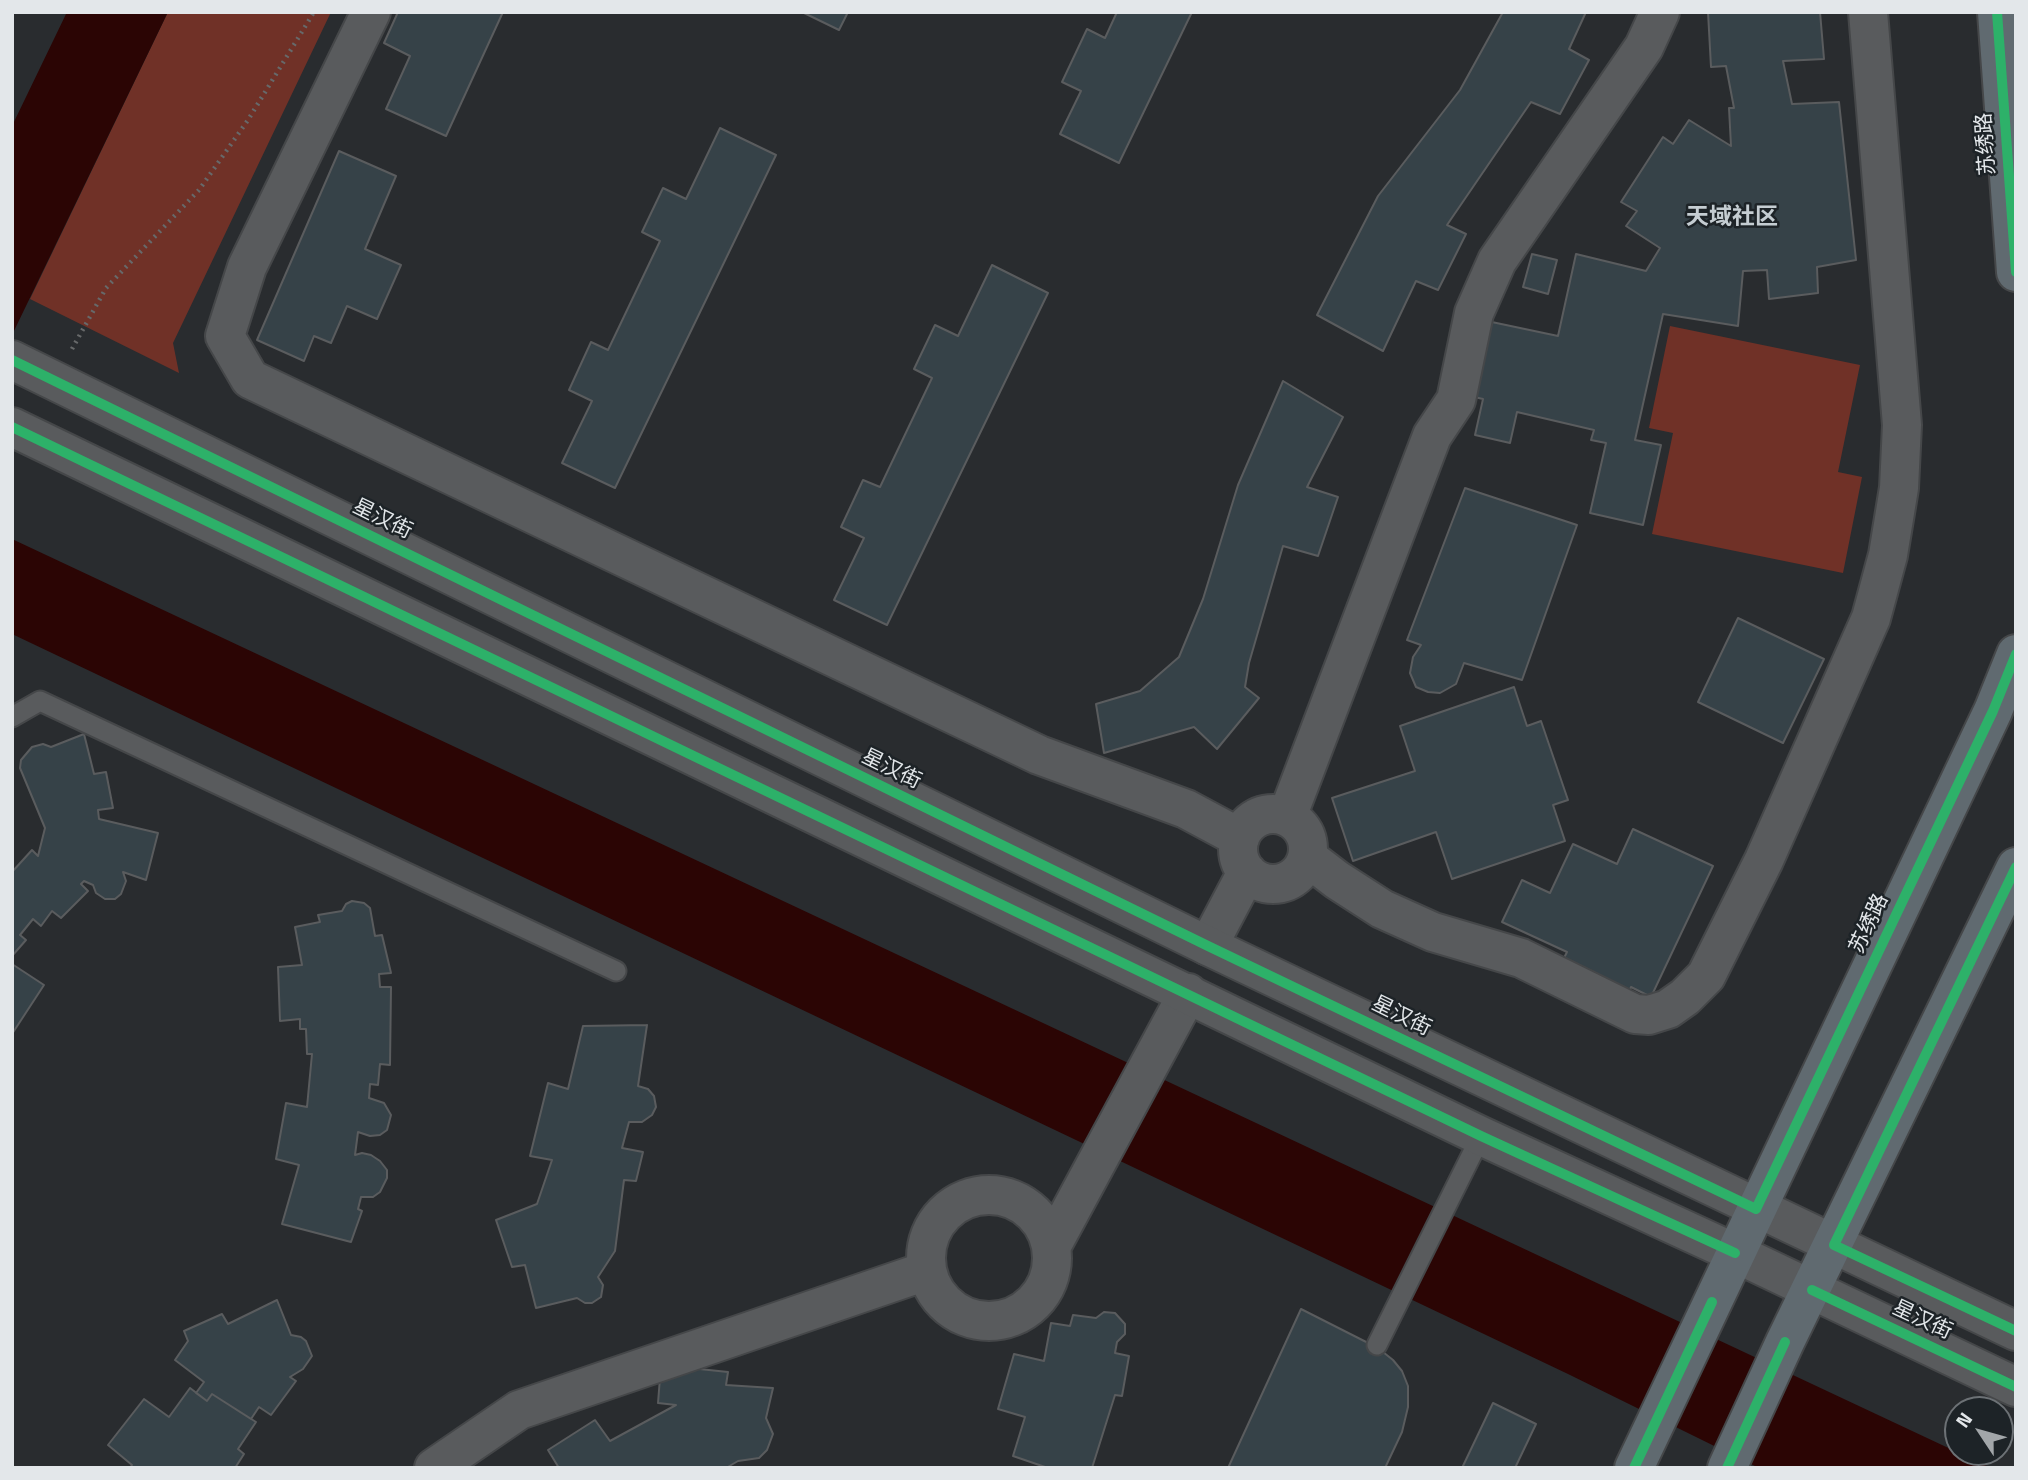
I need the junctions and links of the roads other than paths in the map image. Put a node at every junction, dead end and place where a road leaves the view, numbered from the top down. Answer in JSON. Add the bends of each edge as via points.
{"nodes":[{"id":1,"x":371,"y":12,"type":"edge"},
{"id":2,"x":1660,"y":12,"type":"edge"},
{"id":3,"x":1868,"y":12,"type":"edge"},
{"id":4,"x":1997,"y":12,"type":"edge"},
{"id":5,"x":2016,"y":272,"type":"edge"},
{"id":6,"x":33,"y":370,"type":"edge"},
{"id":7,"x":12,"y":427,"type":"edge"},
{"id":8,"x":2016,"y":654,"type":"edge"},
{"id":9,"x":12,"y":717,"type":"edge"},
{"id":10,"x":1287,"y":817,"type":"junction"},
{"id":11,"x":1244,"y":855,"type":"junction"},
{"id":12,"x":1307,"y":857,"type":"junction"},
{"id":13,"x":2016,"y":867,"type":"edge"},
{"id":14,"x":1208,"y":946,"type":"junction"},
{"id":15,"x":616,"y":971,"type":"dead end"},
{"id":16,"x":1188,"y":993,"type":"junction"},
{"id":17,"x":1481,"y":1136,"type":"junction"},
{"id":18,"x":1756,"y":1209,"type":"junction"},
{"id":19,"x":1833,"y":1245,"type":"junction"},
{"id":20,"x":1051,"y":1247,"type":"junction"},
{"id":21,"x":1735,"y":1253,"type":"junction"},
{"id":22,"x":926,"y":1271,"type":"junction"},
{"id":23,"x":1812,"y":1290,"type":"junction"},
{"id":24,"x":2016,"y":1331,"type":"edge"},
{"id":25,"x":1377,"y":1345,"type":"dead end"},
{"id":26,"x":2016,"y":1387,"type":"edge"},
{"id":27,"x":1637,"y":1460,"type":"edge"},
{"id":28,"x":434,"y":1468,"type":"edge"},
{"id":29,"x":1727,"y":1468,"type":"edge"}],
"edges":[{"from":1,"to":11,"type":"street","via":[[247,267],[225,336],[250,379],[1039,755],[1186,809]]},
{"from":2,"to":10,"type":"street","via":[[1644,47],[1497,261],[1474,313],[1455,400],[1432,436]]},
{"from":3,"to":12,"type":"street","via":[[1902,425],[1895,515],[1871,618],[1764,860],[1706,976],[1668,1009],[1635,1014],[1521,958],[1433,932],[1382,909]]},
{"from":4,"to":5,"type":"main road","name":"苏绣路"},
{"from":6,"to":14,"type":"street","name":"星汉街"},
{"from":7,"to":16,"type":"street","name":"星汉街"},
{"from":8,"to":18,"type":"main road","name":"苏绣路"},
{"from":9,"to":15,"type":"lane","via":[[40,701]]},
{"from":10,"to":11,"type":"street","via":[[1276,814],[1246,827]]},
{"from":10,"to":12,"type":"street","via":[[1305,834]]},
{"from":11,"to":12,"type":"street","via":[[1255,880],[1276,884],[1296,876]]},
{"from":11,"to":14,"type":"street"},
{"from":13,"to":19,"type":"main road"},
{"from":14,"to":18,"type":"street","name":"星汉街"},
{"from":16,"to":17,"type":"street","name":"星汉街"},
{"from":16,"to":20,"type":"street"},
{"from":17,"to":21,"type":"street","name":"星汉街"},
{"from":17,"to":25,"type":"lane"},
{"from":18,"to":19,"type":"street","name":"星汉街"},
{"from":18,"to":21,"type":"main road","name":"苏绣路"},
{"from":19,"to":23,"type":"main road"},
{"from":19,"to":24,"type":"street","name":"星汉街"},
{"from":20,"to":22,"type":"street","via":[[1051,1271],[1041,1294],[1023,1311],[1000,1320],[976,1320],[953,1311],[935,1293]]},
{"from":20,"to":22,"type":"street","via":[[1040,1220],[1019,1201],[991,1194],[972,1197],[940,1216],[926,1242]]},
{"from":21,"to":23,"type":"street","name":"星汉街"},
{"from":21,"to":27,"type":"main road","name":"苏绣路"},
{"from":22,"to":28,"type":"street","via":[[519,1410]]},
{"from":23,"to":26,"type":"street","name":"星汉街"},
{"from":23,"to":29,"type":"main road"}]}
